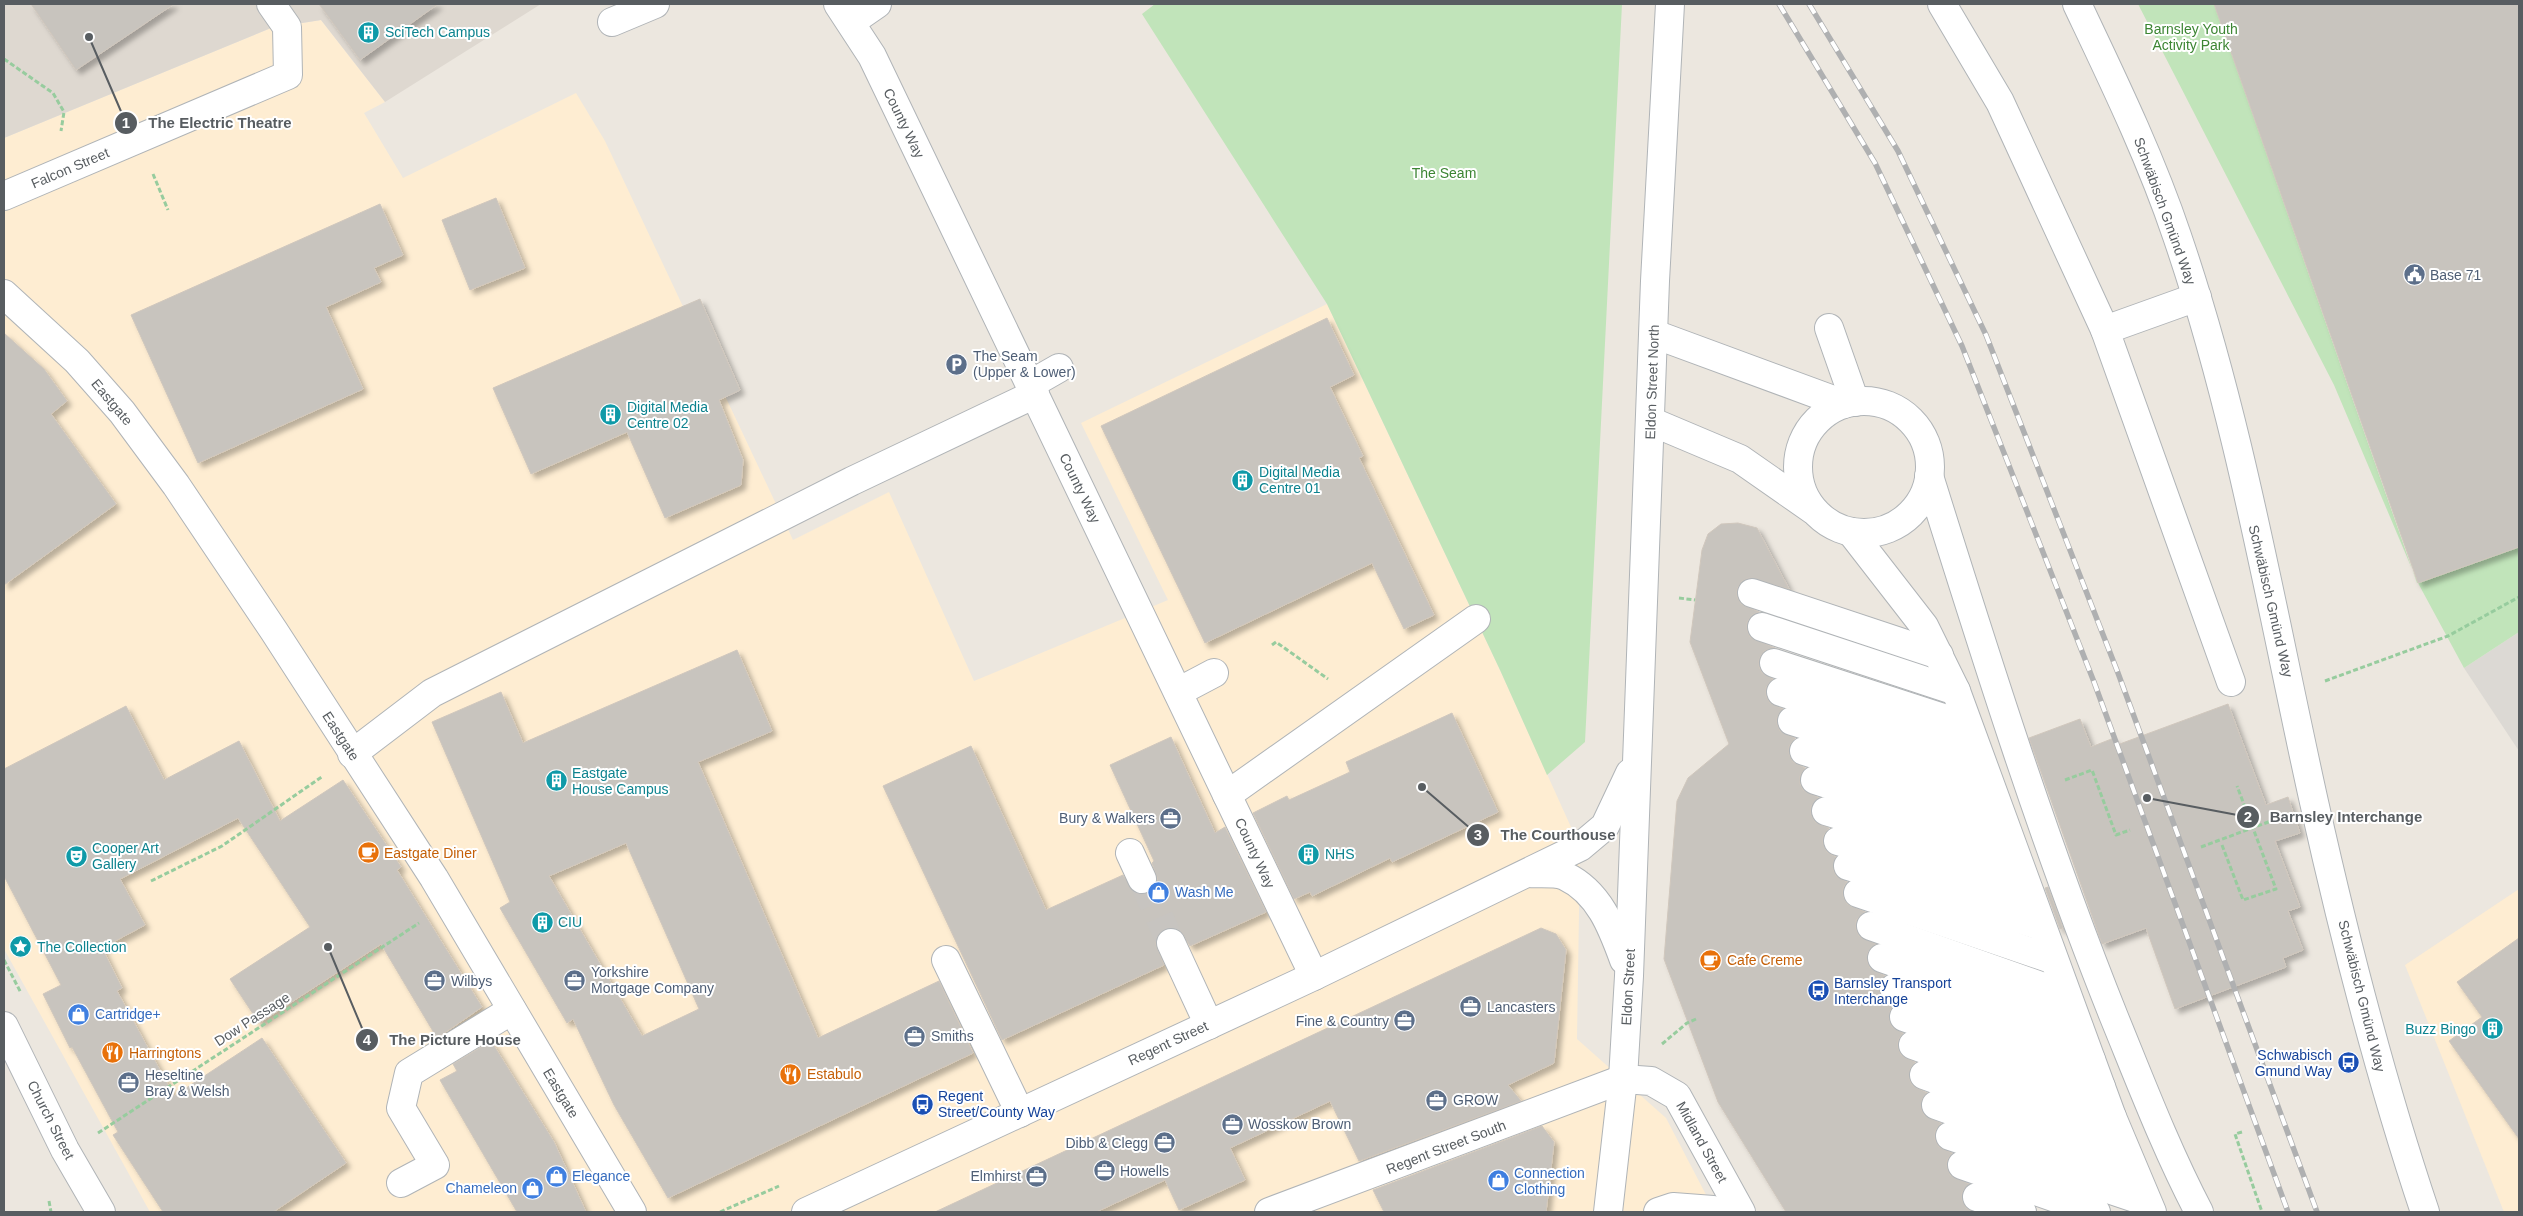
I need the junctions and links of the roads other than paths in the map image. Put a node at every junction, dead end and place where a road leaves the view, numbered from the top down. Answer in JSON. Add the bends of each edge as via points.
{"nodes":[{"id":1,"x":271,"y":4,"type":"edge"},
{"id":2,"x":654,"y":4,"type":"edge"},
{"id":3,"x":877,"y":4,"type":"edge"},
{"id":4,"x":1670,"y":4,"type":"edge"},
{"id":5,"x":1942,"y":4,"type":"edge"},
{"id":6,"x":2077,"y":4,"type":"edge"},
{"id":7,"x":845,"y":13,"type":"edge"},
{"id":8,"x":612,"y":22,"type":"dead end"},
{"id":9,"x":4,"y":196,"type":"edge"},
{"id":10,"x":4,"y":294,"type":"edge"},
{"id":11,"x":2197,"y":296,"type":"junction"},
{"id":12,"x":1829,"y":328,"type":"dead end"},
{"id":13,"x":2105,"y":330,"type":"junction"},
{"id":14,"x":1654,"y":334,"type":"junction"},
{"id":15,"x":1059,"y":368,"type":"dead end"},
{"id":16,"x":1033,"y":389,"type":"junction"},
{"id":17,"x":1849,"y":403,"type":"junction"},
{"id":18,"x":1650,"y":421,"type":"junction"},
{"id":19,"x":1929,"y":476,"type":"junction"},
{"id":20,"x":1814,"y":511,"type":"junction"},
{"id":21,"x":1851,"y":532,"type":"junction"},
{"id":22,"x":1752,"y":592,"type":"dead end"},
{"id":23,"x":1476,"y":619,"type":"dead end"},
{"id":24,"x":1762,"y":627,"type":"dead end"},
{"id":25,"x":1939,"y":655,"type":"junction"},
{"id":26,"x":1774,"y":663,"type":"dead end"},
{"id":27,"x":1214,"y":673,"type":"dead end"},
{"id":28,"x":2231,"y":682,"type":"dead end"},
{"id":29,"x":1956,"y":691,"type":"junction"},
{"id":30,"x":1178,"y":692,"type":"junction"},
{"id":31,"x":1781,"y":692,"type":"dead end"},
{"id":32,"x":1792,"y":721,"type":"dead end"},
{"id":33,"x":1968,"y":726,"type":"junction"},
{"id":34,"x":1804,"y":751,"type":"dead end"},
{"id":35,"x":352,"y":754,"type":"junction"},
{"id":36,"x":1978,"y":754,"type":"junction"},
{"id":37,"x":1636,"y":760,"type":"junction"},
{"id":38,"x":1815,"y":780,"type":"dead end"},
{"id":39,"x":1989,"y":783,"type":"junction"},
{"id":40,"x":1228,"y":795,"type":"junction"},
{"id":41,"x":1826,"y":811,"type":"dead end"},
{"id":42,"x":1999,"y":812,"type":"junction"},
{"id":43,"x":1838,"y":841,"type":"dead end"},
{"id":44,"x":2010,"y":844,"type":"junction"},
{"id":45,"x":1130,"y":853,"type":"dead end"},
{"id":46,"x":1848,"y":866,"type":"dead end"},
{"id":47,"x":2020,"y":870,"type":"junction"},
{"id":48,"x":1530,"y":873,"type":"junction"},
{"id":49,"x":1142,"y":878,"type":"tunnel mouth"},
{"id":50,"x":1858,"y":893,"type":"dead end"},
{"id":51,"x":2030,"y":896,"type":"junction"},
{"id":52,"x":1872,"y":926,"type":"dead end"},
{"id":53,"x":2041,"y":926,"type":"junction"},
{"id":54,"x":1171,"y":942,"type":"tunnel mouth"},
{"id":55,"x":1882,"y":958,"type":"dead end"},
{"id":56,"x":946,"y":960,"type":"dead end"},
{"id":57,"x":2054,"y":960,"type":"junction"},
{"id":58,"x":1314,"y":976,"type":"junction"},
{"id":59,"x":1629,"y":976,"type":"junction"},
{"id":60,"x":1894,"y":988,"type":"dead end"},
{"id":61,"x":2066,"y":995,"type":"junction"},
{"id":62,"x":512,"y":1010,"type":"junction"},
{"id":63,"x":1904,"y":1017,"type":"dead end"},
{"id":64,"x":1209,"y":1024,"type":"junction"},
{"id":65,"x":4,"y":1026,"type":"edge"},
{"id":66,"x":2079,"y":1028,"type":"junction"},
{"id":67,"x":1913,"y":1045,"type":"dead end"},
{"id":68,"x":2091,"y":1060,"type":"junction"},
{"id":69,"x":1924,"y":1075,"type":"dead end"},
{"id":70,"x":1623,"y":1079,"type":"junction"},
{"id":71,"x":2101,"y":1086,"type":"junction"},
{"id":72,"x":1936,"y":1105,"type":"dead end"},
{"id":73,"x":1020,"y":1113,"type":"junction"},
{"id":74,"x":2112,"y":1117,"type":"junction"},
{"id":75,"x":1950,"y":1136,"type":"dead end"},
{"id":76,"x":2124,"y":1148,"type":"junction"},
{"id":77,"x":1962,"y":1166,"type":"dead end"},
{"id":78,"x":2136,"y":1177,"type":"junction"},
{"id":79,"x":401,"y":1183,"type":"dead end"},
{"id":80,"x":1977,"y":1197,"type":"dead end"},
{"id":81,"x":2150,"y":1207,"type":"edge"},
{"id":82,"x":818,"y":1210,"type":"edge"},
{"id":83,"x":101,"y":1212,"type":"edge"},
{"id":84,"x":632,"y":1212,"type":"edge"},
{"id":85,"x":1269,"y":1212,"type":"edge"},
{"id":86,"x":1608,"y":1212,"type":"edge"},
{"id":87,"x":1658,"y":1212,"type":"edge"},
{"id":88,"x":1719,"y":1212,"type":"edge"},
{"id":89,"x":1741,"y":1212,"type":"edge"},
{"id":90,"x":2022,"y":1212,"type":"edge"},
{"id":91,"x":2096,"y":1212,"type":"edge"},
{"id":92,"x":2199,"y":1212,"type":"edge"},
{"id":93,"x":2425,"y":1212,"type":"edge"}],
"edges":[{"from":1,"to":9,"type":"street","name":"Falcon Street","via":[[287,27],[288,75]]},
{"from":2,"to":8,"type":"street"},
{"from":3,"to":7,"type":"street"},
{"from":4,"to":14,"type":"street","name":"Eldon Street North"},
{"from":5,"to":13,"type":"street","via":[[2000,102]]},
{"from":6,"to":11,"type":"street","name":"Schwäbisch Gmünd Way","via":[[2123,99]]},
{"from":7,"to":16,"type":"street","name":"County Way","via":[[872,56]]},
{"from":10,"to":35,"type":"street","name":"Eastgate","via":[[77,361],[122,412],[187,501]]},
{"from":11,"to":13,"type":"street"},
{"from":11,"to":93,"type":"street","name":"Schwäbisch Gmünd Way","via":[[2224,399],[2315,804],[2374,1048]]},
{"from":12,"to":17,"type":"street"},
{"from":13,"to":28,"type":"street"},
{"from":14,"to":17,"type":"street"},
{"from":14,"to":18,"type":"street","name":"Eldon Street North"},
{"from":15,"to":16,"type":"street"},
{"from":16,"to":30,"type":"street","name":"County Way"},
{"from":16,"to":35,"type":"street","via":[[432,693]]},
{"from":17,"to":19,"type":"street","via":[[1875,403],[1894,409],[1910,420],[1922,437],[1929,456]]},
{"from":17,"to":20,"type":"street","via":[[1824,414],[1809,430],[1800,450],[1798,472],[1802,492]]},
{"from":18,"to":20,"type":"street","via":[[1740,459]]},
{"from":18,"to":37,"type":"street","name":"Eldon Street North"},
{"from":19,"to":21,"type":"street","via":[[1923,496],[1910,514],[1893,527],[1872,533]]},
{"from":19,"to":92,"type":"street","via":[[2013,744],[2086,948],[2171,1158]]},
{"from":20,"to":21,"type":"street","via":[[1831,525]]},
{"from":21,"to":25,"type":"street","via":[[1924,626]]},
{"from":22,"to":25,"type":"street"},
{"from":23,"to":40,"type":"street"},
{"from":24,"to":29,"type":"street"},
{"from":25,"to":29,"type":"street"},
{"from":26,"to":33,"type":"street"},
{"from":27,"to":30,"type":"street"},
{"from":29,"to":33,"type":"street"},
{"from":30,"to":40,"type":"street","name":"County Way"},
{"from":31,"to":36,"type":"street"},
{"from":32,"to":39,"type":"street"},
{"from":33,"to":36,"type":"street"},
{"from":34,"to":42,"type":"street"},
{"from":35,"to":62,"type":"street","name":"Eastgate","via":[[449,904]]},
{"from":36,"to":39,"type":"street"},
{"from":37,"to":48,"type":"street","name":"Regent Street","via":[[1604,826],[1580,847]]},
{"from":37,"to":59,"type":"street","name":"Eldon Street"},
{"from":38,"to":44,"type":"street"},
{"from":39,"to":42,"type":"street"},
{"from":40,"to":58,"type":"street","name":"County Way"},
{"from":41,"to":47,"type":"street"},
{"from":42,"to":44,"type":"street"},
{"from":43,"to":51,"type":"street"},
{"from":44,"to":47,"type":"street"},
{"from":45,"to":49,"type":"street"},
{"from":46,"to":53,"type":"street"},
{"from":47,"to":51,"type":"street"},
{"from":48,"to":58,"type":"street","name":"Regent Street"},
{"from":48,"to":59,"type":"street","via":[[1564,876],[1591,895],[1611,924]]},
{"from":50,"to":57,"type":"street"},
{"from":51,"to":53,"type":"street"},
{"from":52,"to":61,"type":"street"},
{"from":53,"to":57,"type":"street"},
{"from":54,"to":64,"type":"street"},
{"from":55,"to":66,"type":"street"},
{"from":56,"to":73,"type":"street"},
{"from":57,"to":61,"type":"street"},
{"from":58,"to":64,"type":"street","name":"Regent Street"},
{"from":59,"to":70,"type":"street","name":"Eldon Street"},
{"from":60,"to":68,"type":"street"},
{"from":61,"to":66,"type":"street"},
{"from":62,"to":79,"type":"street","via":[[409,1073],[402,1108],[435,1165]]},
{"from":62,"to":84,"type":"street","name":"Eastgate"},
{"from":63,"to":71,"type":"street"},
{"from":64,"to":73,"type":"street","name":"Regent Street"},
{"from":65,"to":83,"type":"street","name":"Church Street","via":[[65,1150]]},
{"from":66,"to":68,"type":"street"},
{"from":67,"to":74,"type":"street"},
{"from":68,"to":71,"type":"street"},
{"from":69,"to":76,"type":"street"},
{"from":70,"to":85,"type":"street","name":"Regent Street South"},
{"from":70,"to":86,"type":"street","name":"Eldon Street"},
{"from":70,"to":89,"type":"street","name":"Midland Street","via":[[1651,1081],[1676,1096]]},
{"from":71,"to":74,"type":"street"},
{"from":72,"to":78,"type":"street"},
{"from":73,"to":82,"type":"street","name":"Regent Street"},
{"from":74,"to":76,"type":"street"},
{"from":75,"to":81,"type":"street"},
{"from":76,"to":78,"type":"street"},
{"from":77,"to":91,"type":"street"},
{"from":78,"to":81,"type":"street"},
{"from":80,"to":90,"type":"street"},
{"from":87,"to":88,"type":"street","via":[[1673,1207]]}]}
